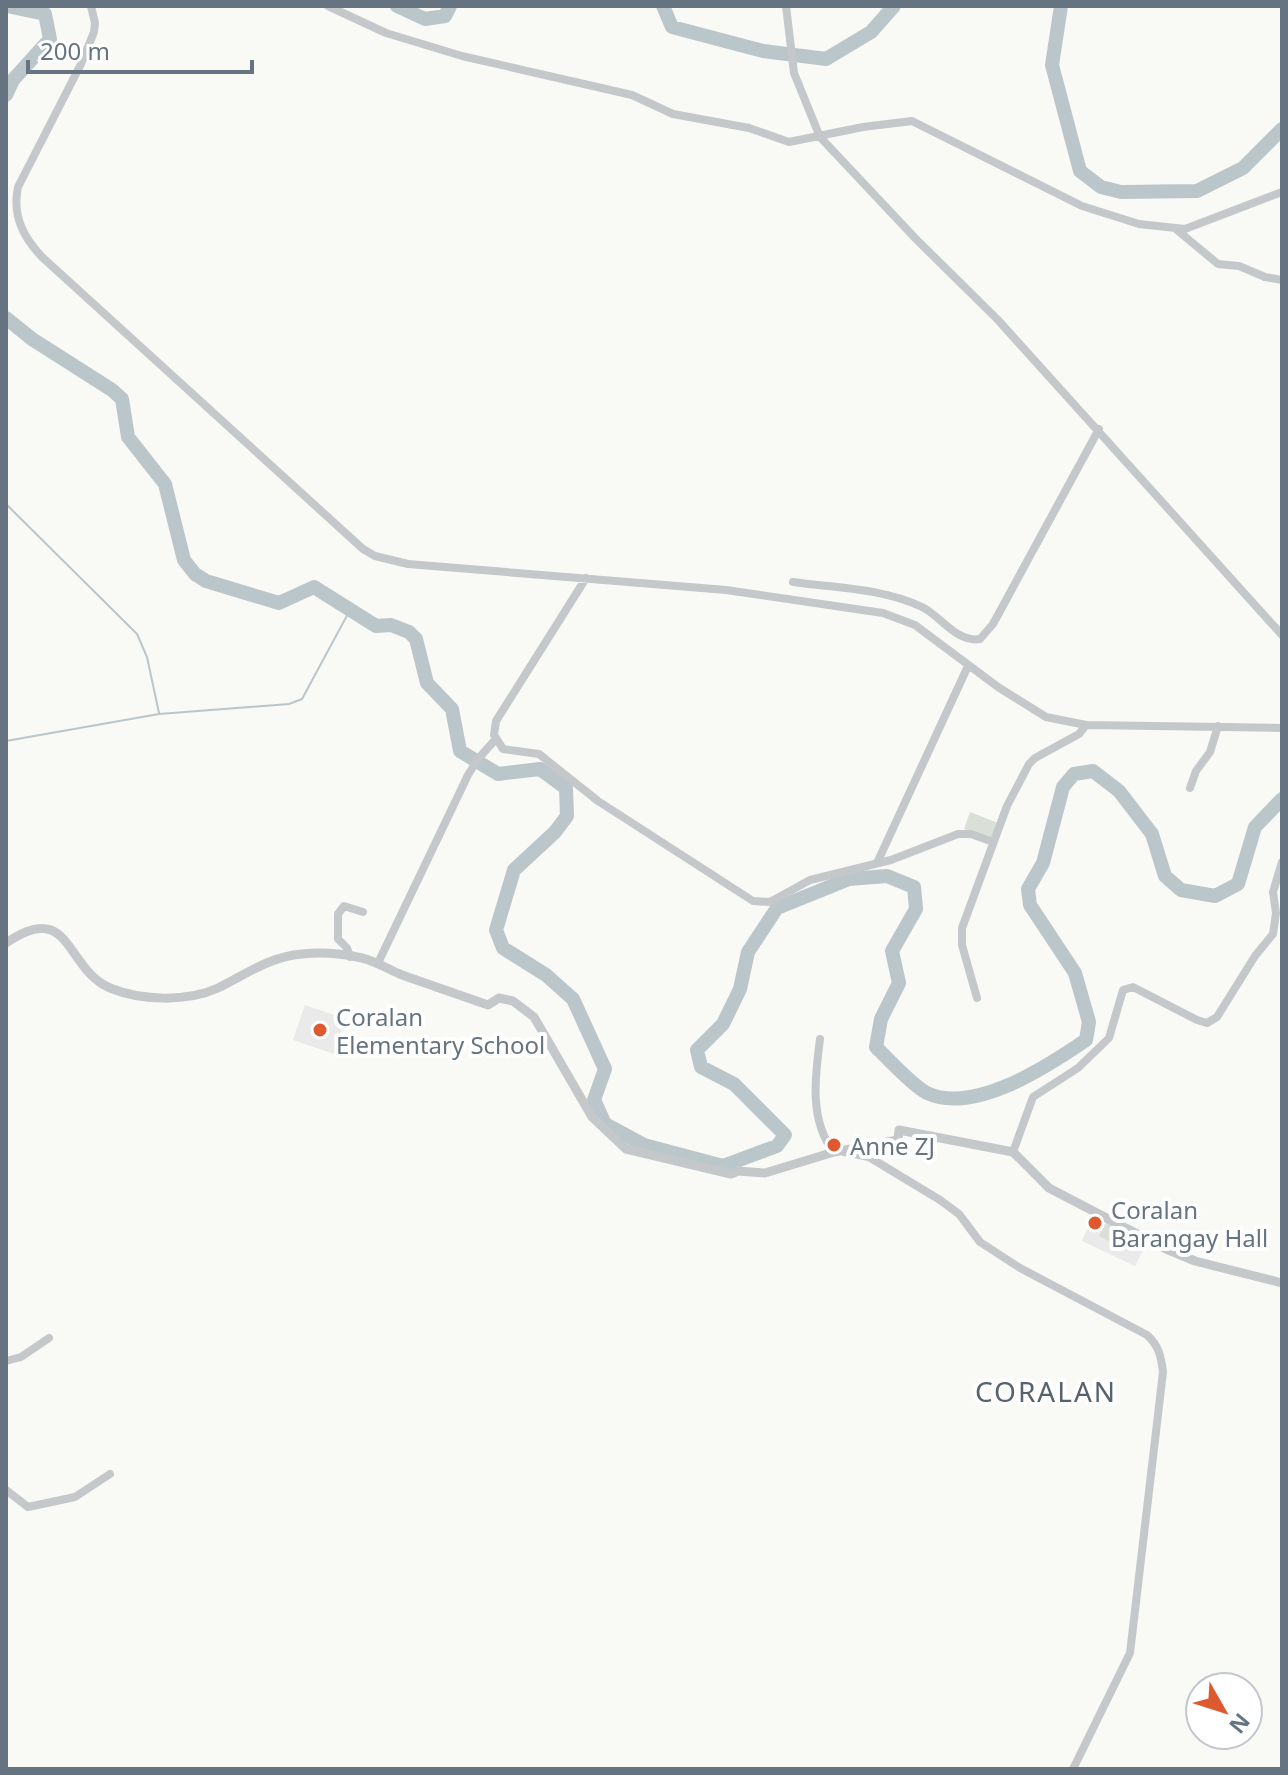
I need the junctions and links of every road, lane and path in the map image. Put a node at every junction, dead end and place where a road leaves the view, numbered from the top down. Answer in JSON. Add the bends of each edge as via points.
{"nodes":[{"id":1,"x":91,"y":6,"type":"edge"},
{"id":2,"x":328,"y":6,"type":"edge"},
{"id":3,"x":786,"y":6,"type":"edge"},
{"id":4,"x":820,"y":137,"type":"junction"},
{"id":5,"x":1282,"y":192,"type":"edge"},
{"id":6,"x":1177,"y":230,"type":"junction"},
{"id":7,"x":1282,"y":280,"type":"edge"},
{"id":8,"x":1099,"y":429,"type":"junction"},
{"id":9,"x":586,"y":578,"type":"junction"},
{"id":10,"x":793,"y":582,"type":"dead end"},
{"id":11,"x":950,"y":629,"type":"junction"},
{"id":12,"x":1282,"y":635,"type":"edge"},
{"id":13,"x":940,"y":643,"type":"junction"},
{"id":14,"x":968,"y":666,"type":"junction"},
{"id":15,"x":1086,"y":725,"type":"junction"},
{"id":16,"x":1218,"y":726,"type":"junction"},
{"id":17,"x":1282,"y":728,"type":"edge"},
{"id":18,"x":495,"y":740,"type":"junction"},
{"id":19,"x":1190,"y":788,"type":"dead end"},
{"id":20,"x":993,"y":842,"type":"junction"},
{"id":21,"x":1282,"y":862,"type":"edge"},
{"id":22,"x":877,"y":863,"type":"junction"},
{"id":23,"x":363,"y":912,"type":"dead end"},
{"id":24,"x":6,"y":943,"type":"edge"},
{"id":25,"x":350,"y":957,"type":"junction"},
{"id":26,"x":378,"y":963,"type":"junction"},
{"id":27,"x":977,"y":998,"type":"dead end"},
{"id":28,"x":820,"y":1039,"type":"dead end"},
{"id":29,"x":836,"y":1151,"type":"junction"},
{"id":30,"x":1013,"y":1152,"type":"junction"},
{"id":31,"x":1282,"y":1283,"type":"edge"},
{"id":32,"x":49,"y":1338,"type":"dead end"},
{"id":33,"x":6,"y":1361,"type":"edge"},
{"id":34,"x":110,"y":1474,"type":"dead end"},
{"id":35,"x":6,"y":1490,"type":"edge"},
{"id":36,"x":1073,"y":1769,"type":"edge"}],
"edges":[{"from":1,"to":9,"type":"street","via":[[95,23],[85,54],[18,187],[18,218],[35,249],[363,549],[408,564]]},
{"from":2,"to":4,"type":"street","via":[[397,37],[632,95],[673,114],[749,128],[789,142]]},
{"from":3,"to":4,"type":"street","via":[[794,73]]},
{"from":4,"to":6,"type":"street","via":[[912,121],[1096,212]]},
{"from":4,"to":8,"type":"street"},
{"from":5,"to":6,"type":"street"},
{"from":6,"to":7,"type":"street","via":[[1218,264]]},
{"from":8,"to":11,"type":"street","via":[[985,636],[974,640]]},
{"from":8,"to":12,"type":"street"},
{"from":9,"to":13,"type":"street","via":[[726,590],[883,613],[906,620]]},
{"from":9,"to":18,"type":"street","via":[[496,721]]},
{"from":10,"to":11,"type":"street","via":[[902,598],[925,608]]},
{"from":11,"to":13,"type":"street"},
{"from":13,"to":14,"type":"street"},
{"from":14,"to":15,"type":"street","via":[[1034,712]]},
{"from":14,"to":22,"type":"street"},
{"from":15,"to":16,"type":"street"},
{"from":15,"to":20,"type":"street","via":[[1032,760]]},
{"from":16,"to":17,"type":"street"},
{"from":16,"to":19,"type":"street"},
{"from":18,"to":22,"type":"street","via":[[510,752],[539,754],[589,795],[753,901],[770,902],[810,880]]},
{"from":18,"to":26,"type":"street","via":[[470,771]]},
{"from":20,"to":22,"type":"street","via":[[958,834]]},
{"from":20,"to":27,"type":"street","via":[[961,936]]},
{"from":21,"to":30,"type":"street","via":[[1274,883],[1273,934],[1217,1017],[1207,1023],[1197,1020],[1127,987],[1104,1045],[1033,1097]]},
{"from":23,"to":25,"type":"street","via":[[344,906],[338,914],[338,939]]},
{"from":24,"to":25,"type":"street","via":[[37,928],[50,928],[70,944],[99,982],[165,998],[214,990],[256,966],[292,955]]},
{"from":25,"to":26,"type":"street"},
{"from":26,"to":29,"type":"street","via":[[488,1005],[499,998],[513,1001],[534,1017],[592,1117],[626,1149],[731,1174],[765,1173]]},
{"from":28,"to":29,"type":"street","via":[[817,1119]]},
{"from":29,"to":30,"type":"street","via":[[898,1140],[899,1130]]},
{"from":29,"to":36,"type":"street","via":[[869,1157],[940,1200],[959,1214],[980,1242],[1020,1268],[1156,1343],[1163,1372],[1130,1653]]},
{"from":30,"to":31,"type":"street","via":[[1049,1188],[1166,1249]]},
{"from":32,"to":33,"type":"street"},
{"from":34,"to":35,"type":"street","via":[[75,1497],[28,1507]]}]}
